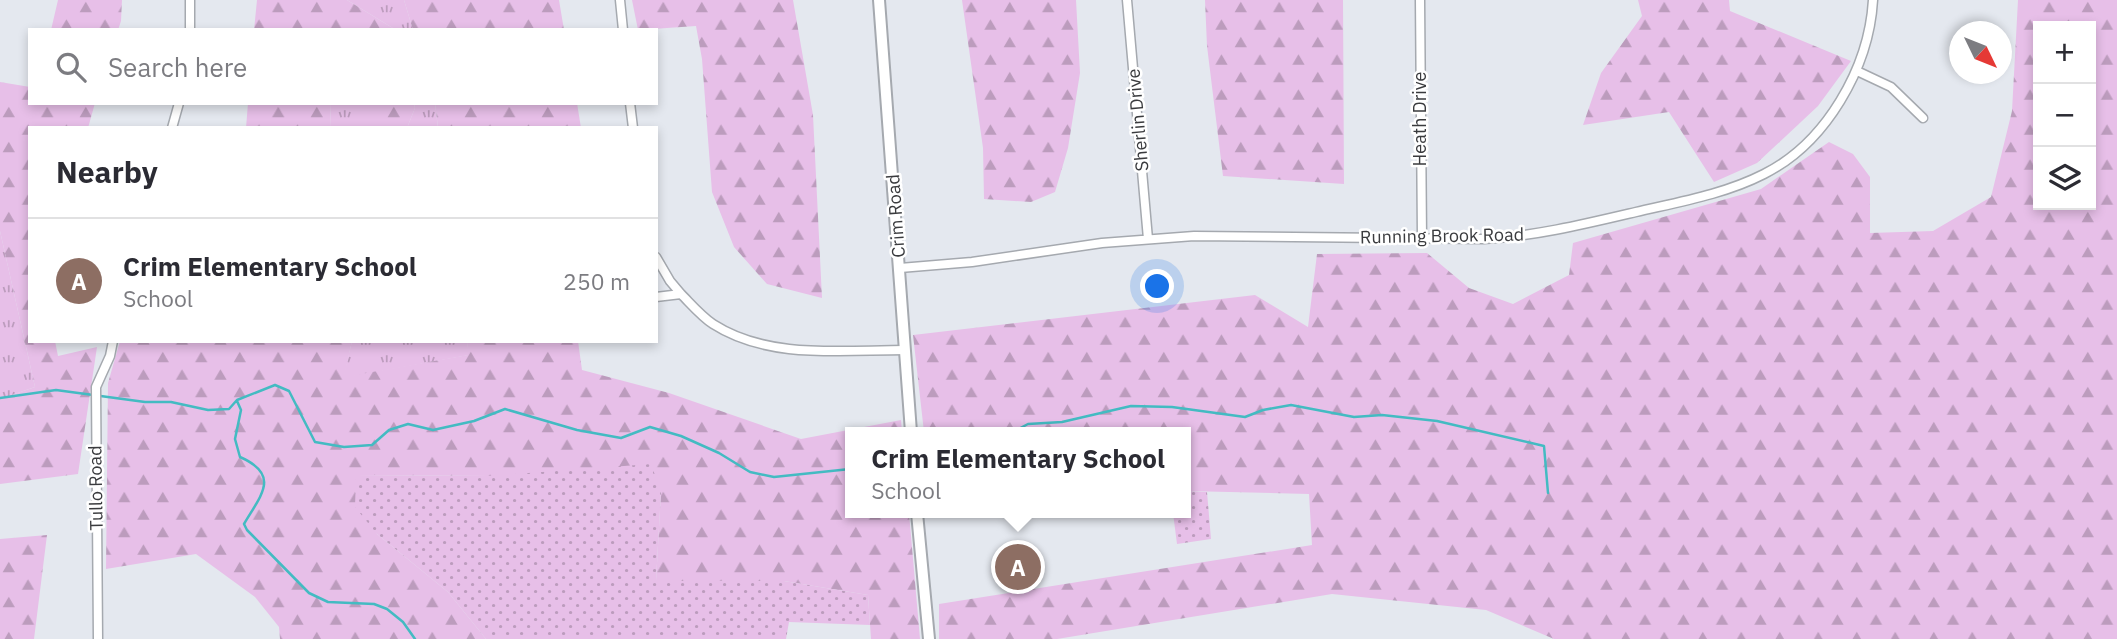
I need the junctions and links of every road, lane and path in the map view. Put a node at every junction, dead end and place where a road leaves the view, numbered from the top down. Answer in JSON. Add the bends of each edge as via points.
{"nodes":[{"id":1,"x":190,"y":0,"type":"edge"},
{"id":2,"x":620,"y":0,"type":"edge"},
{"id":3,"x":879,"y":0,"type":"edge"},
{"id":4,"x":1128,"y":0,"type":"edge"},
{"id":5,"x":1420,"y":0,"type":"edge"},
{"id":6,"x":1873,"y":0,"type":"edge"},
{"id":7,"x":190,"y":28,"type":"edge"},
{"id":8,"x":623,"y":28,"type":"edge"},
{"id":9,"x":1857,"y":71,"type":"junction"},
{"id":10,"x":178,"y":105,"type":"edge"},
{"id":11,"x":630,"y":105,"type":"edge"},
{"id":12,"x":1923,"y":118,"type":"dead end"},
{"id":13,"x":173,"y":126,"type":"edge"},
{"id":14,"x":633,"y":126,"type":"edge"},
{"id":15,"x":1422,"y":238,"type":"junction"},
{"id":16,"x":1148,"y":239,"type":"junction"},
{"id":17,"x":658,"y":260,"type":"edge"},
{"id":18,"x":900,"y":268,"type":"junction"},
{"id":19,"x":681,"y":294,"type":"junction"},
{"id":20,"x":658,"y":297,"type":"edge"},
{"id":21,"x":113,"y":343,"type":"edge"},
{"id":22,"x":905,"y":350,"type":"junction"},
{"id":23,"x":911,"y":427,"type":"edge"},
{"id":24,"x":917,"y":518,"type":"edge"},
{"id":25,"x":98,"y":639,"type":"edge"},
{"id":26,"x":929,"y":639,"type":"edge"}],
"edges":[{"from":1,"to":7,"type":"street"},
{"from":2,"to":8,"type":"street"},
{"from":3,"to":18,"type":"street","name":"Crim Road"},
{"from":4,"to":16,"type":"street","name":"Sherlin Drive"},
{"from":5,"to":15,"type":"street","name":"Heath Drive"},
{"from":6,"to":9,"type":"street","name":"Running Brook Road"},
{"from":9,"to":12,"type":"street","via":[[1891,87]]},
{"from":9,"to":15,"type":"street","name":"Running Brook Road","via":[[1816,132],[1780,166],[1762,176],[1700,197],[1528,236]]},
{"from":10,"to":13,"type":"street"},
{"from":11,"to":14,"type":"street"},
{"from":15,"to":16,"type":"street","name":"Running Brook Road"},
{"from":16,"to":18,"type":"street","name":"Running Brook Road"},
{"from":17,"to":19,"type":"street"},
{"from":18,"to":22,"type":"street","name":"Crim Road"},
{"from":19,"to":20,"type":"street"},
{"from":19,"to":22,"type":"street","via":[[714,324],[744,340],[771,347]]},
{"from":21,"to":25,"type":"street","name":"Tullo Road","via":[[96,387]]},
{"from":22,"to":23,"type":"street","name":"Crim Road"},
{"from":24,"to":26,"type":"street"}]}
